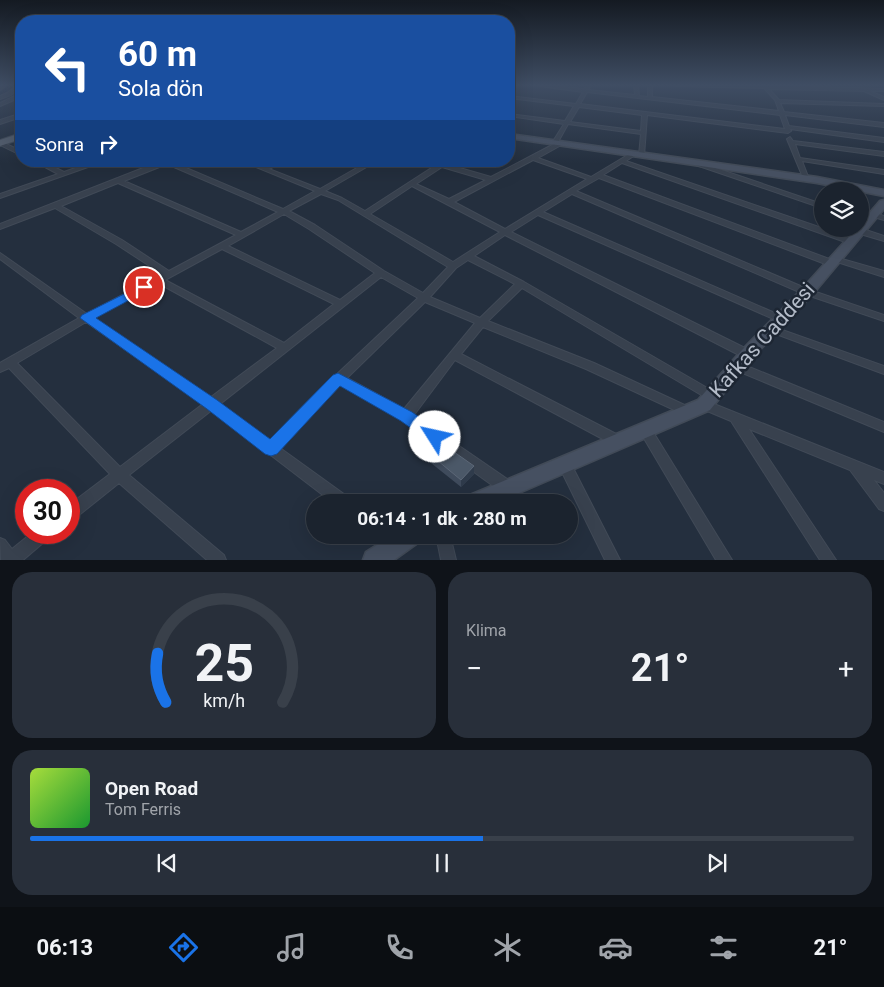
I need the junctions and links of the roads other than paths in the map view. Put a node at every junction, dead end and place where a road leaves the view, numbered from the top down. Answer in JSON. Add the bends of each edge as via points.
{"nodes":[{"id":1,"x":574,"y":111,"type":"edge"},
{"id":2,"x":621,"y":111,"type":"edge"},
{"id":3,"x":766,"y":111,"type":"edge"},
{"id":4,"x":628,"y":112,"type":"joint"},
{"id":5,"x":782,"y":113,"type":"junction"},
{"id":6,"x":646,"y":114,"type":"junction"},
{"id":7,"x":15,"y":117,"type":"edge"},
{"id":8,"x":515,"y":117,"type":"edge"},
{"id":9,"x":0,"y":122,"type":"edge"},
{"id":10,"x":565,"y":123,"type":"junction"},
{"id":11,"x":884,"y":125,"type":"edge"},
{"id":12,"x":787,"y":129,"type":"junction"},
{"id":13,"x":15,"y":134,"type":"edge"},
{"id":14,"x":644,"y":134,"type":"junction"},
{"id":15,"x":515,"y":137,"type":"edge"},
{"id":16,"x":0,"y":138,"type":"edge"},
{"id":17,"x":15,"y":138,"type":"edge"},
{"id":18,"x":884,"y":140,"type":"edge"},
{"id":19,"x":792,"y":142,"type":"junction"},
{"id":20,"x":0,"y":143,"type":"edge"},
{"id":21,"x":558,"y":143,"type":"junction"},
{"id":22,"x":15,"y":150,"type":"edge"},
{"id":23,"x":637,"y":154,"type":"junction"},
{"id":24,"x":884,"y":154,"type":"edge"},
{"id":25,"x":533,"y":158,"type":"junction"},
{"id":26,"x":798,"y":159,"type":"junction"},
{"id":27,"x":622,"y":161,"type":"junction"},
{"id":28,"x":692,"y":162,"type":"junction"},
{"id":29,"x":49,"y":167,"type":"edge"},
{"id":30,"x":84,"y":167,"type":"edge"},
{"id":31,"x":154,"y":167,"type":"edge"},
{"id":32,"x":179,"y":167,"type":"edge"},
{"id":33,"x":259,"y":167,"type":"edge"},
{"id":34,"x":268,"y":167,"type":"edge"},
{"id":35,"x":363,"y":167,"type":"edge"},
{"id":36,"x":438,"y":167,"type":"edge"},
{"id":37,"x":456,"y":167,"type":"edge"},
{"id":38,"x":264,"y":169,"type":"junction"},
{"id":39,"x":884,"y":172,"type":"edge"},
{"id":40,"x":63,"y":174,"type":"junction"},
{"id":41,"x":596,"y":177,"type":"junction"},
{"id":42,"x":491,"y":179,"type":"junction"},
{"id":43,"x":806,"y":179,"type":"junction"},
{"id":44,"x":118,"y":181,"type":"junction"},
{"id":45,"x":412,"y":184,"type":"junction"},
{"id":46,"x":0,"y":188,"type":"edge"},
{"id":47,"x":321,"y":190,"type":"junction"},
{"id":48,"x":572,"y":192,"type":"junction"},
{"id":49,"x":8,"y":193,"type":"junction"},
{"id":50,"x":884,"y":193,"type":"edge"},
{"id":51,"x":0,"y":196,"type":"edge"},
{"id":52,"x":449,"y":202,"type":"junction"},
{"id":53,"x":814,"y":203,"type":"edge"},
{"id":54,"x":55,"y":205,"type":"junction"},
{"id":55,"x":814,"y":208,"type":"edge"},
{"id":56,"x":284,"y":212,"type":"junction"},
{"id":57,"x":538,"y":212,"type":"junction"},
{"id":58,"x":366,"y":213,"type":"junction"},
{"id":59,"x":869,"y":221,"type":"edge"},
{"id":60,"x":0,"y":227,"type":"edge"},
{"id":61,"x":505,"y":232,"type":"junction"},
{"id":62,"x":242,"y":235,"type":"junction"},
{"id":63,"x":855,"y":237,"type":"edge"},
{"id":64,"x":884,"y":240,"type":"edge"},
{"id":65,"x":222,"y":246,"type":"junction"},
{"id":66,"x":0,"y":255,"type":"edge"},
{"id":67,"x":469,"y":257,"type":"junction"},
{"id":68,"x":833,"y":261,"type":"junction"},
{"id":69,"x":453,"y":266,"type":"junction"},
{"id":70,"x":381,"y":273,"type":"junction"},
{"id":71,"x":168,"y":274,"type":"junction"},
{"id":72,"x":884,"y":274,"type":"edge"},
{"id":73,"x":159,"y":280,"type":"junction"},
{"id":74,"x":521,"y":284,"type":"junction"},
{"id":75,"x":807,"y":292,"type":"junction"},
{"id":76,"x":424,"y":298,"type":"junction"},
{"id":77,"x":341,"y":304,"type":"junction"},
{"id":78,"x":86,"y":318,"type":"junction"},
{"id":79,"x":884,"y":318,"type":"edge"},
{"id":80,"x":480,"y":322,"type":"junction"},
{"id":81,"x":776,"y":324,"type":"junction"},
{"id":82,"x":285,"y":348,"type":"junction"},
{"id":83,"x":454,"y":355,"type":"junction"},
{"id":84,"x":742,"y":360,"type":"junction"},
{"id":85,"x":5,"y":365,"type":"edge"},
{"id":86,"x":884,"y":370,"type":"edge"},
{"id":87,"x":338,"y":378,"type":"junction"},
{"id":88,"x":708,"y":401,"type":"junction"},
{"id":89,"x":212,"y":404,"type":"junction"},
{"id":90,"x":687,"y":411,"type":"junction"},
{"id":91,"x":406,"y":416,"type":"junction"},
{"id":92,"x":735,"y":417,"type":"junction"},
{"id":93,"x":884,"y":426,"type":"edge"},
{"id":94,"x":646,"y":431,"type":"junction"},
{"id":95,"x":618,"y":441,"type":"junction"},
{"id":96,"x":271,"y":449,"type":"junction"},
{"id":97,"x":564,"y":464,"type":"junction"},
{"id":98,"x":855,"y":467,"type":"junction"},
{"id":99,"x":119,"y":475,"type":"junction"},
{"id":100,"x":884,"y":478,"type":"edge"},
{"id":101,"x":508,"y":488,"type":"junction"},
{"id":102,"x":332,"y":494,"type":"edge"},
{"id":103,"x":495,"y":494,"type":"edge"},
{"id":104,"x":884,"y":504,"type":"edge"},
{"id":105,"x":80,"y":505,"type":"edge"},
{"id":106,"x":30,"y":544,"type":"edge"},
{"id":107,"x":392,"y":544,"type":"edge"},
{"id":108,"x":445,"y":544,"type":"edge"},
{"id":109,"x":0,"y":545,"type":"edge"},
{"id":110,"x":10,"y":560,"type":"edge"},
{"id":111,"x":219,"y":560,"type":"edge"},
{"id":112,"x":374,"y":560,"type":"edge"},
{"id":113,"x":449,"y":560,"type":"edge"},
{"id":114,"x":613,"y":560,"type":"edge"},
{"id":115,"x":724,"y":560,"type":"edge"},
{"id":116,"x":829,"y":560,"type":"edge"}],
"edges":[{"from":1,"to":10,"type":"street"},
{"from":2,"to":4,"type":"street"},
{"from":3,"to":5,"type":"street"},
{"from":4,"to":6,"type":"street"},
{"from":5,"to":11,"type":"street"},
{"from":5,"to":12,"type":"street"},
{"from":6,"to":12,"type":"street"},
{"from":6,"to":14,"type":"street"},
{"from":7,"to":9,"type":"street"},
{"from":8,"to":10,"type":"street"},
{"from":10,"to":14,"type":"street"},
{"from":10,"to":21,"type":"street"},
{"from":12,"to":18,"type":"street"},
{"from":12,"to":19,"type":"street"},
{"from":13,"to":16,"type":"main road"},
{"from":14,"to":23,"type":"street"},
{"from":15,"to":21,"type":"street"},
{"from":17,"to":20,"type":"main road"},
{"from":19,"to":24,"type":"street"},
{"from":19,"to":26,"type":"street"},
{"from":20,"to":22,"type":"street"},
{"from":21,"to":23,"type":"street"},
{"from":21,"to":25,"type":"street"},
{"from":23,"to":27,"type":"street"},
{"from":23,"to":28,"type":"street"},
{"from":25,"to":41,"type":"street"},
{"from":25,"to":42,"type":"street"},
{"from":26,"to":39,"type":"street"},
{"from":26,"to":43,"type":"street"},
{"from":27,"to":41,"type":"street"},
{"from":27,"to":55,"type":"street"},
{"from":28,"to":43,"type":"street"},
{"from":28,"to":53,"type":"street"},
{"from":29,"to":40,"type":"street"},
{"from":30,"to":40,"type":"street"},
{"from":31,"to":44,"type":"street"},
{"from":32,"to":56,"type":"street"},
{"from":33,"to":38,"type":"street"},
{"from":34,"to":38,"type":"street"},
{"from":35,"to":47,"type":"street"},
{"from":36,"to":45,"type":"street"},
{"from":37,"to":42,"type":"street"},
{"from":38,"to":47,"type":"street"},
{"from":40,"to":49,"type":"street"},
{"from":41,"to":48,"type":"street"},
{"from":41,"to":68,"type":"street"},
{"from":42,"to":52,"type":"street"},
{"from":43,"to":50,"type":"street"},
{"from":44,"to":54,"type":"street"},
{"from":44,"to":62,"type":"street"},
{"from":45,"to":52,"type":"street"},
{"from":45,"to":58,"type":"street"},
{"from":46,"to":49,"type":"street"},
{"from":47,"to":56,"type":"street"},
{"from":47,"to":58,"type":"street"},
{"from":48,"to":57,"type":"street"},
{"from":48,"to":75,"type":"street"},
{"from":49,"to":51,"type":"street"},
{"from":52,"to":61,"type":"street"},
{"from":54,"to":60,"type":"street"},
{"from":54,"to":71,"type":"street"},
{"from":56,"to":62,"type":"street"},
{"from":56,"to":70,"type":"street"},
{"from":57,"to":61,"type":"street"},
{"from":57,"to":81,"type":"street"},
{"from":58,"to":69,"type":"street"},
{"from":59,"to":64,"type":"street"},
{"from":61,"to":67,"type":"street"},
{"from":61,"to":84,"type":"street"},
{"from":62,"to":65,"type":"street"},
{"from":63,"to":68,"type":"street","name":"Kafkas Caddesi"},
{"from":65,"to":71,"type":"street"},
{"from":65,"to":77,"type":"street"},
{"from":66,"to":78,"type":"street"},
{"from":67,"to":69,"type":"street"},
{"from":67,"to":74,"type":"street"},
{"from":68,"to":72,"type":"street"},
{"from":68,"to":75,"type":"street","name":"Kafkas Caddesi"},
{"from":69,"to":76,"type":"street"},
{"from":70,"to":76,"type":"street"},
{"from":70,"to":77,"type":"street"},
{"from":71,"to":73,"type":"street"},
{"from":73,"to":78,"type":"street"},
{"from":73,"to":82,"type":"street"},
{"from":74,"to":80,"type":"street"},
{"from":74,"to":88,"type":"street"},
{"from":75,"to":79,"type":"street"},
{"from":75,"to":81,"type":"street","name":"Kafkas Caddesi"},
{"from":76,"to":80,"type":"street"},
{"from":76,"to":87,"type":"street"},
{"from":77,"to":82,"type":"street"},
{"from":78,"to":85,"type":"street"},
{"from":78,"to":89,"type":"street"},
{"from":80,"to":83,"type":"street"},
{"from":80,"to":90,"type":"street","via":[[590,366]]},
{"from":81,"to":84,"type":"street","name":"Kafkas Caddesi"},
{"from":81,"to":86,"type":"street"},
{"from":82,"to":89,"type":"street"},
{"from":83,"to":91,"type":"street"},
{"from":83,"to":95,"type":"street"},
{"from":84,"to":88,"type":"street","name":"Kafkas Caddesi"},
{"from":84,"to":93,"type":"street"},
{"from":85,"to":99,"type":"street"},
{"from":87,"to":91,"type":"street"},
{"from":87,"to":96,"type":"street"},
{"from":88,"to":90,"type":"street","name":"Kafkas Caddesi"},
{"from":88,"to":92,"type":"street"},
{"from":89,"to":96,"type":"street"},
{"from":89,"to":99,"type":"street"},
{"from":90,"to":94,"type":"street","name":"Kafkas Caddesi"},
{"from":91,"to":101,"type":"street"},
{"from":92,"to":98,"type":"street"},
{"from":92,"to":116,"type":"street"},
{"from":94,"to":95,"type":"street","name":"Kafkas Caddesi"},
{"from":94,"to":115,"type":"street"},
{"from":95,"to":97,"type":"street","name":"Kafkas Caddesi"},
{"from":96,"to":102,"type":"street"},
{"from":97,"to":101,"type":"street","name":"Kafkas Caddesi"},
{"from":97,"to":114,"type":"street"},
{"from":98,"to":100,"type":"street"},
{"from":98,"to":104,"type":"street"},
{"from":99,"to":105,"type":"street"},
{"from":99,"to":111,"type":"street"},
{"from":101,"to":103,"type":"street","name":"Kafkas Caddesi"},
{"from":106,"to":110,"type":"street"},
{"from":107,"to":112,"type":"street"},
{"from":108,"to":113,"type":"street"},
{"from":109,"to":110,"type":"street"}]}
